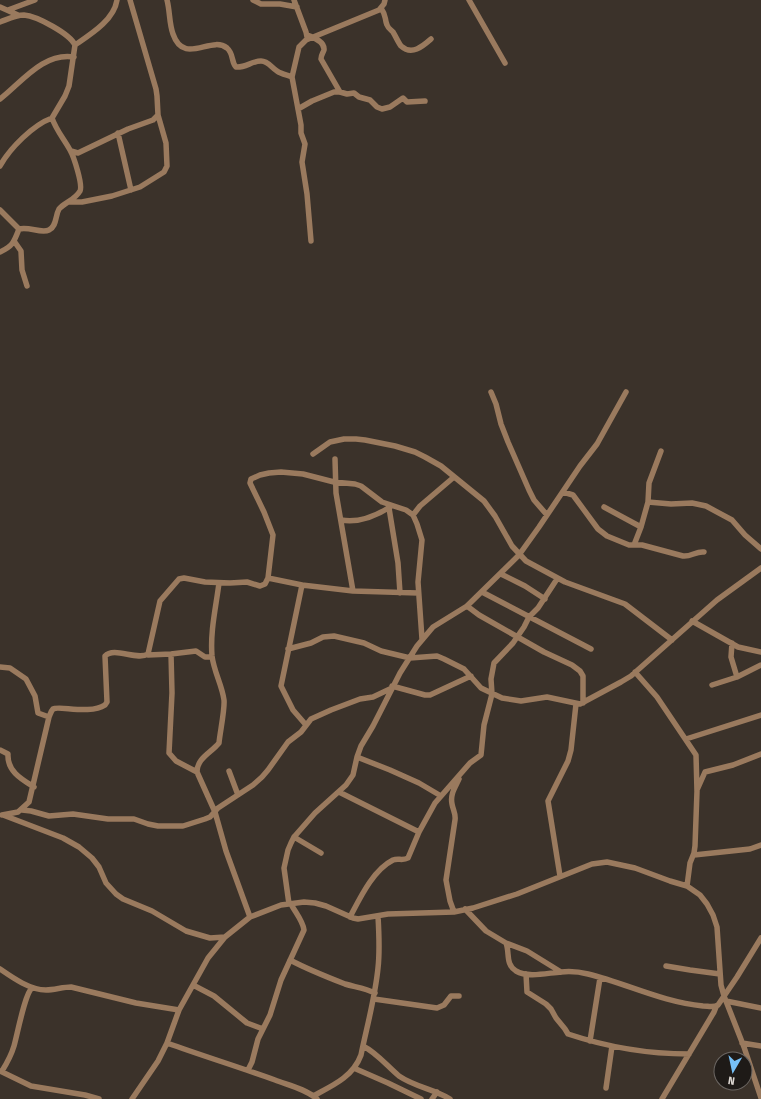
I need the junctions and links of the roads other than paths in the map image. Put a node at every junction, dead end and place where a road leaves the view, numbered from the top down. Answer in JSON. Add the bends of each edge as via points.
{"nodes":[{"id":1,"x":35,"y":0,"type":"edge"},
{"id":2,"x":117,"y":0,"type":"edge"},
{"id":3,"x":130,"y":0,"type":"edge"},
{"id":4,"x":167,"y":0,"type":"edge"},
{"id":5,"x":253,"y":0,"type":"edge"},
{"id":6,"x":294,"y":0,"type":"edge"},
{"id":7,"x":385,"y":0,"type":"edge"},
{"id":8,"x":469,"y":0,"type":"edge"},
{"id":9,"x":0,"y":7,"type":"edge"},
{"id":10,"x":297,"y":7,"type":"junction"},
{"id":11,"x":381,"y":8,"type":"junction"},
{"id":12,"x":8,"y":10,"type":"junction"},
{"id":13,"x":18,"y":15,"type":"junction"},
{"id":14,"x":0,"y":22,"type":"edge"},
{"id":15,"x":307,"y":38,"type":"junction"},
{"id":16,"x":314,"y":38,"type":"junction"},
{"id":17,"x":431,"y":39,"type":"dead end"},
{"id":18,"x":75,"y":45,"type":"junction"},
{"id":19,"x":74,"y":57,"type":"junction"},
{"id":20,"x":505,"y":63,"type":"dead end"},
{"id":21,"x":292,"y":77,"type":"junction"},
{"id":22,"x":340,"y":92,"type":"junction"},
{"id":23,"x":0,"y":100,"type":"edge"},
{"id":24,"x":425,"y":101,"type":"dead end"},
{"id":25,"x":298,"y":109,"type":"junction"},
{"id":26,"x":158,"y":115,"type":"junction"},
{"id":27,"x":52,"y":118,"type":"junction"},
{"id":28,"x":118,"y":134,"type":"junction"},
{"id":29,"x":70,"y":151,"type":"junction"},
{"id":30,"x":78,"y":153,"type":"junction"},
{"id":31,"x":74,"y":162,"type":"junction"},
{"id":32,"x":0,"y":166,"type":"edge"},
{"id":33,"x":131,"y":190,"type":"junction"},
{"id":34,"x":69,"y":202,"type":"junction"},
{"id":35,"x":0,"y":210,"type":"edge"},
{"id":36,"x":19,"y":229,"type":"junction"},
{"id":37,"x":14,"y":241,"type":"junction"},
{"id":38,"x":311,"y":241,"type":"dead end"},
{"id":39,"x":0,"y":252,"type":"edge"},
{"id":40,"x":27,"y":286,"type":"dead end"},
{"id":41,"x":491,"y":392,"type":"dead end"},
{"id":42,"x":626,"y":392,"type":"dead end"},
{"id":43,"x":661,"y":451,"type":"dead end"},
{"id":44,"x":313,"y":454,"type":"dead end"},
{"id":45,"x":334,"y":459,"type":"dead end"},
{"id":46,"x":454,"y":477,"type":"junction"},
{"id":47,"x":334,"y":482,"type":"junction"},
{"id":48,"x":563,"y":492,"type":"junction"},
{"id":49,"x":648,"y":502,"type":"junction"},
{"id":50,"x":390,"y":507,"type":"junction"},
{"id":51,"x":604,"y":507,"type":"dead end"},
{"id":52,"x":413,"y":515,"type":"junction"},
{"id":53,"x":547,"y":515,"type":"junction"},
{"id":54,"x":341,"y":520,"type":"junction"},
{"id":55,"x":641,"y":527,"type":"junction"},
{"id":56,"x":634,"y":545,"type":"junction"},
{"id":57,"x":761,"y":549,"type":"edge"},
{"id":58,"x":704,"y":552,"type":"dead end"},
{"id":59,"x":519,"y":555,"type":"junction"},
{"id":60,"x":761,"y":568,"type":"edge"},
{"id":61,"x":501,"y":574,"type":"junction"},
{"id":62,"x":268,"y":578,"type":"junction"},
{"id":63,"x":557,"y":578,"type":"junction"},
{"id":64,"x":219,"y":583,"type":"junction"},
{"id":65,"x":302,"y":586,"type":"junction"},
{"id":66,"x":353,"y":591,"type":"junction"},
{"id":67,"x":482,"y":592,"type":"junction"},
{"id":68,"x":400,"y":593,"type":"junction"},
{"id":69,"x":418,"y":593,"type":"junction"},
{"id":70,"x":544,"y":599,"type":"junction"},
{"id":71,"x":467,"y":606,"type":"junction"},
{"id":72,"x":529,"y":617,"type":"junction"},
{"id":73,"x":692,"y":621,"type":"junction"},
{"id":74,"x":518,"y":637,"type":"junction"},
{"id":75,"x":422,"y":639,"type":"junction"},
{"id":76,"x":672,"y":640,"type":"junction"},
{"id":77,"x":732,"y":643,"type":"junction"},
{"id":78,"x":288,"y":649,"type":"junction"},
{"id":79,"x":591,"y":649,"type":"dead end"},
{"id":80,"x":761,"y":652,"type":"edge"},
{"id":81,"x":171,"y":654,"type":"junction"},
{"id":82,"x":148,"y":655,"type":"junction"},
{"id":83,"x":212,"y":657,"type":"junction"},
{"id":84,"x":410,"y":658,"type":"junction"},
{"id":85,"x":761,"y":665,"type":"edge"},
{"id":86,"x":0,"y":667,"type":"edge"},
{"id":87,"x":635,"y":672,"type":"junction"},
{"id":88,"x":471,"y":676,"type":"junction"},
{"id":89,"x":737,"y":677,"type":"junction"},
{"id":90,"x":712,"y":685,"type":"dead end"},
{"id":91,"x":392,"y":687,"type":"junction"},
{"id":92,"x":492,"y":694,"type":"junction"},
{"id":93,"x":583,"y":703,"type":"junction"},
{"id":94,"x":576,"y":704,"type":"junction"},
{"id":95,"x":761,"y":715,"type":"edge"},
{"id":96,"x":49,"y":717,"type":"junction"},
{"id":97,"x":306,"y":725,"type":"junction"},
{"id":98,"x":686,"y":739,"type":"junction"},
{"id":99,"x":0,"y":750,"type":"edge"},
{"id":100,"x":761,"y":754,"type":"edge"},
{"id":101,"x":356,"y":757,"type":"junction"},
{"id":102,"x":229,"y":771,"type":"dead end"},
{"id":103,"x":197,"y":772,"type":"junction"},
{"id":104,"x":462,"y":774,"type":"junction"},
{"id":105,"x":346,"y":785,"type":"junction"},
{"id":106,"x":34,"y":787,"type":"junction"},
{"id":107,"x":697,"y":791,"type":"junction"},
{"id":108,"x":339,"y":792,"type":"junction"},
{"id":109,"x":238,"y":795,"type":"junction"},
{"id":110,"x":441,"y":796,"type":"junction"},
{"id":111,"x":352,"y":798,"type":"junction"},
{"id":112,"x":22,"y":810,"type":"junction"},
{"id":113,"x":215,"y":812,"type":"junction"},
{"id":114,"x":1,"y":815,"type":"edge"},
{"id":115,"x":419,"y":832,"type":"junction"},
{"id":116,"x":294,"y":837,"type":"junction"},
{"id":117,"x":761,"y":845,"type":"edge"},
{"id":118,"x":321,"y":853,"type":"dead end"},
{"id":119,"x":694,"y":855,"type":"junction"},
{"id":120,"x":557,"y":862,"type":"junction"},
{"id":121,"x":560,"y":876,"type":"junction"},
{"id":122,"x":552,"y":879,"type":"junction"},
{"id":123,"x":686,"y":886,"type":"junction"},
{"id":124,"x":290,"y":904,"type":"junction"},
{"id":125,"x":465,"y":910,"type":"junction"},
{"id":126,"x":454,"y":912,"type":"junction"},
{"id":127,"x":378,"y":916,"type":"junction"},
{"id":128,"x":250,"y":917,"type":"junction"},
{"id":129,"x":350,"y":917,"type":"junction"},
{"id":130,"x":225,"y":937,"type":"junction"},
{"id":131,"x":761,"y":938,"type":"edge"},
{"id":132,"x":506,"y":943,"type":"junction"},
{"id":133,"x":290,"y":960,"type":"junction"},
{"id":134,"x":666,"y":966,"type":"dead end"},
{"id":135,"x":0,"y":969,"type":"edge"},
{"id":136,"x":562,"y":972,"type":"junction"},
{"id":137,"x":526,"y":974,"type":"junction"},
{"id":138,"x":720,"y":974,"type":"junction"},
{"id":139,"x":600,"y":978,"type":"junction"},
{"id":140,"x":193,"y":985,"type":"junction"},
{"id":141,"x":32,"y":988,"type":"junction"},
{"id":142,"x":374,"y":996,"type":"junction"},
{"id":143,"x":458,"y":996,"type":"dead end"},
{"id":144,"x":725,"y":999,"type":"junction"},
{"id":145,"x":716,"y":1007,"type":"junction"},
{"id":146,"x":761,"y":1008,"type":"edge"},
{"id":147,"x":179,"y":1010,"type":"junction"},
{"id":148,"x":263,"y":1029,"type":"junction"},
{"id":149,"x":590,"y":1041,"type":"junction"},
{"id":150,"x":166,"y":1043,"type":"junction"},
{"id":151,"x":742,"y":1043,"type":"junction"},
{"id":152,"x":363,"y":1046,"type":"junction"},
{"id":153,"x":612,"y":1046,"type":"junction"},
{"id":154,"x":761,"y":1046,"type":"edge"},
{"id":155,"x":689,"y":1054,"type":"junction"},
{"id":156,"x":355,"y":1066,"type":"junction"},
{"id":157,"x":248,"y":1070,"type":"junction"},
{"id":158,"x":1,"y":1071,"type":"edge"},
{"id":159,"x":606,"y":1088,"type":"dead end"},
{"id":160,"x":437,"y":1092,"type":"junction"},
{"id":161,"x":315,"y":1097,"type":"edge"},
{"id":162,"x":761,"y":1098,"type":"edge"},
{"id":163,"x":99,"y":1099,"type":"edge"},
{"id":164,"x":132,"y":1099,"type":"edge"},
{"id":165,"x":421,"y":1099,"type":"edge"},
{"id":166,"x":432,"y":1099,"type":"edge"},
{"id":167,"x":450,"y":1099,"type":"edge"},
{"id":168,"x":662,"y":1099,"type":"edge"}],
"edges":[{"from":1,"to":12,"type":"street"},
{"from":2,"to":18,"type":"street","via":[[109,18]]},
{"from":3,"to":26,"type":"street","via":[[158,96]]},
{"from":4,"to":21,"type":"street","via":[[175,39],[184,47],[194,49],[210,45],[223,46],[231,52],[236,67],[263,61],[278,72]]},
{"from":5,"to":10,"type":"street","via":[[261,4]]},
{"from":6,"to":10,"type":"street"},
{"from":7,"to":11,"type":"street"},
{"from":8,"to":20,"type":"street"},
{"from":9,"to":12,"type":"street"},
{"from":10,"to":15,"type":"street"},
{"from":11,"to":16,"type":"street"},
{"from":11,"to":17,"type":"street","via":[[388,27],[404,48],[417,50]]},
{"from":12,"to":13,"type":"street"},
{"from":13,"to":14,"type":"street"},
{"from":13,"to":18,"type":"street","via":[[29,16],[45,23],[71,38]]},
{"from":15,"to":16,"type":"street"},
{"from":15,"to":21,"type":"street","via":[[299,47]]},
{"from":16,"to":22,"type":"street","via":[[323,47],[320,59]]},
{"from":18,"to":19,"type":"street"},
{"from":19,"to":23,"type":"street","via":[[56,58],[44,64],[25,76]]},
{"from":19,"to":27,"type":"street","via":[[69,86]]},
{"from":21,"to":25,"type":"street"},
{"from":22,"to":24,"type":"street","via":[[354,93],[367,98],[382,109],[403,98],[407,102]]},
{"from":22,"to":25,"type":"street","via":[[334,92]]},
{"from":25,"to":38,"type":"street","via":[[305,144],[302,162]]},
{"from":26,"to":28,"type":"street","via":[[153,120]]},
{"from":26,"to":33,"type":"street","via":[[166,143],[167,166],[164,172]]},
{"from":27,"to":29,"type":"street"},
{"from":27,"to":32,"type":"street","via":[[28,134]]},
{"from":28,"to":30,"type":"street"},
{"from":28,"to":33,"type":"street"},
{"from":29,"to":30,"type":"street"},
{"from":29,"to":31,"type":"street"},
{"from":30,"to":31,"type":"street"},
{"from":31,"to":34,"type":"street","via":[[81,187],[78,194]]},
{"from":33,"to":34,"type":"street","via":[[96,200]]},
{"from":34,"to":36,"type":"street","via":[[61,207],[54,226],[48,230]]},
{"from":35,"to":36,"type":"street"},
{"from":36,"to":37,"type":"street"},
{"from":37,"to":39,"type":"street"},
{"from":37,"to":40,"type":"street","via":[[21,252],[22,270]]},
{"from":41,"to":53,"type":"street","via":[[501,424],[529,490]]},
{"from":42,"to":48,"type":"street","via":[[600,438]]},
{"from":43,"to":49,"type":"street","via":[[649,483]]},
{"from":44,"to":46,"type":"street","via":[[330,442],[344,439],[365,440],[414,452],[441,466]]},
{"from":45,"to":47,"type":"street"},
{"from":46,"to":52,"type":"street"},
{"from":46,"to":59,"type":"street","via":[[490,508],[507,540]]},
{"from":47,"to":50,"type":"street","via":[[358,484]]},
{"from":47,"to":54,"type":"street"},
{"from":47,"to":62,"type":"street","via":[[303,474],[281,472],[251,479],[251,486],[273,537]]},
{"from":48,"to":53,"type":"street"},
{"from":48,"to":56,"type":"street","via":[[573,495],[602,533]]},
{"from":49,"to":55,"type":"street"},
{"from":49,"to":57,"type":"street","via":[[692,503],[706,506],[732,520]]},
{"from":50,"to":52,"type":"street","via":[[406,510]]},
{"from":50,"to":54,"type":"street","via":[[355,521]]},
{"from":50,"to":68,"type":"street"},
{"from":51,"to":55,"type":"street"},
{"from":52,"to":69,"type":"street","via":[[422,540]]},
{"from":53,"to":59,"type":"street"},
{"from":54,"to":66,"type":"street"},
{"from":55,"to":56,"type":"street"},
{"from":56,"to":58,"type":"street","via":[[683,556]]},
{"from":59,"to":61,"type":"street"},
{"from":59,"to":63,"type":"street"},
{"from":60,"to":73,"type":"street"},
{"from":61,"to":67,"type":"street"},
{"from":61,"to":70,"type":"street"},
{"from":62,"to":64,"type":"street","via":[[262,586],[247,582]]},
{"from":62,"to":65,"type":"street"},
{"from":63,"to":70,"type":"street"},
{"from":63,"to":76,"type":"street","via":[[625,604]]},
{"from":64,"to":82,"type":"street","via":[[182,578],[173,584],[160,600]]},
{"from":64,"to":83,"type":"street","via":[[212,635]]},
{"from":65,"to":66,"type":"street"},
{"from":65,"to":78,"type":"street"},
{"from":66,"to":68,"type":"street"},
{"from":67,"to":71,"type":"street"},
{"from":67,"to":72,"type":"street"},
{"from":68,"to":69,"type":"street"},
{"from":69,"to":75,"type":"street"},
{"from":70,"to":72,"type":"street"},
{"from":71,"to":74,"type":"street"},
{"from":71,"to":75,"type":"street","via":[[433,627]]},
{"from":72,"to":74,"type":"street"},
{"from":72,"to":79,"type":"street"},
{"from":73,"to":76,"type":"street"},
{"from":73,"to":77,"type":"street"},
{"from":74,"to":92,"type":"street","via":[[494,663]]},
{"from":74,"to":93,"type":"street","via":[[580,671],[583,676]]},
{"from":75,"to":84,"type":"street"},
{"from":76,"to":87,"type":"street"},
{"from":77,"to":80,"type":"street","via":[[741,648]]},
{"from":77,"to":89,"type":"street","via":[[731,657]]},
{"from":78,"to":84,"type":"street","via":[[331,636],[364,643],[381,651]]},
{"from":78,"to":97,"type":"street","via":[[281,686],[293,710]]},
{"from":81,"to":82,"type":"street"},
{"from":81,"to":83,"type":"street","via":[[196,651],[205,657]]},
{"from":81,"to":103,"type":"street","via":[[169,753],[176,761]]},
{"from":82,"to":96,"type":"street","via":[[108,653],[104,658],[106,705],[88,710],[56,708]]},
{"from":83,"to":103,"type":"street","via":[[225,704],[219,742],[202,758]]},
{"from":84,"to":88,"type":"street","via":[[437,656],[464,669]]},
{"from":84,"to":91,"type":"street"},
{"from":85,"to":89,"type":"street"},
{"from":86,"to":96,"type":"street","via":[[10,668],[25,678],[33,691],[38,713]]},
{"from":87,"to":93,"type":"street"},
{"from":87,"to":98,"type":"street","via":[[657,697]]},
{"from":88,"to":91,"type":"street","via":[[430,695]]},
{"from":88,"to":92,"type":"street","via":[[480,688]]},
{"from":89,"to":90,"type":"street"},
{"from":91,"to":97,"type":"street","via":[[373,697],[360,699],[319,715]]},
{"from":91,"to":101,"type":"street"},
{"from":92,"to":94,"type":"street","via":[[515,700],[554,698]]},
{"from":92,"to":104,"type":"street","via":[[484,725],[481,755],[470,763]]},
{"from":93,"to":94,"type":"street"},
{"from":94,"to":120,"type":"street","via":[[568,761],[548,801]]},
{"from":95,"to":98,"type":"street"},
{"from":96,"to":106,"type":"street"},
{"from":97,"to":109,"type":"street","via":[[288,742],[262,777]]},
{"from":98,"to":107,"type":"street","via":[[696,755]]},
{"from":99,"to":106,"type":"street","via":[[8,754],[8,761],[15,774]]},
{"from":100,"to":107,"type":"street","via":[[705,772]]},
{"from":101,"to":105,"type":"street","via":[[353,775]]},
{"from":101,"to":110,"type":"street","via":[[401,775]]},
{"from":102,"to":109,"type":"street"},
{"from":103,"to":113,"type":"street"},
{"from":104,"to":110,"type":"street"},
{"from":104,"to":126,"type":"street","via":[[453,789],[452,804],[456,816],[446,874],[447,891]]},
{"from":105,"to":108,"type":"street"},
{"from":105,"to":111,"type":"street"},
{"from":106,"to":112,"type":"street","via":[[29,802]]},
{"from":107,"to":119,"type":"street"},
{"from":108,"to":111,"type":"street"},
{"from":108,"to":116,"type":"street","via":[[315,813]]},
{"from":109,"to":113,"type":"street"},
{"from":110,"to":115,"type":"street"},
{"from":111,"to":115,"type":"street"},
{"from":112,"to":113,"type":"street","via":[[49,816],[70,814],[114,820],[134,819],[152,825],[180,826],[210,817]]},
{"from":112,"to":114,"type":"street"},
{"from":113,"to":128,"type":"street","via":[[224,847]]},
{"from":114,"to":130,"type":"street","via":[[63,838],[79,847],[92,858],[108,886],[123,899],[152,911],[186,931],[210,938]]},
{"from":115,"to":129,"type":"street","via":[[408,858],[393,860],[383,867],[369,884]]},
{"from":116,"to":118,"type":"street"},
{"from":116,"to":124,"type":"street","via":[[284,868]]},
{"from":117,"to":119,"type":"street","via":[[750,849]]},
{"from":119,"to":123,"type":"street"},
{"from":120,"to":121,"type":"street"},
{"from":120,"to":122,"type":"street"},
{"from":121,"to":122,"type":"street"},
{"from":121,"to":123,"type":"street","via":[[592,864],[607,862],[636,868]]},
{"from":122,"to":125,"type":"street","via":[[517,894]]},
{"from":123,"to":138,"type":"street","via":[[700,895],[713,915],[717,927]]},
{"from":124,"to":128,"type":"street"},
{"from":124,"to":129,"type":"street","via":[[315,903]]},
{"from":124,"to":133,"type":"street","via":[[304,930]]},
{"from":125,"to":126,"type":"street"},
{"from":125,"to":132,"type":"street","via":[[486,931]]},
{"from":126,"to":127,"type":"street"},
{"from":127,"to":129,"type":"street"},
{"from":127,"to":142,"type":"street","via":[[379,952]]},
{"from":128,"to":130,"type":"street"},
{"from":130,"to":140,"type":"street","via":[[208,958]]},
{"from":131,"to":144,"type":"street"},
{"from":132,"to":136,"type":"street","via":[[528,951]]},
{"from":132,"to":137,"type":"street","via":[[508,963],[516,971]]},
{"from":133,"to":142,"type":"street","via":[[340,982],[367,989]]},
{"from":133,"to":148,"type":"street"},
{"from":134,"to":138,"type":"street"},
{"from":135,"to":141,"type":"street"},
{"from":136,"to":137,"type":"street"},
{"from":136,"to":139,"type":"street","via":[[588,974]]},
{"from":137,"to":149,"type":"street","via":[[527,992],[551,1010],[568,1034]]},
{"from":138,"to":144,"type":"street"},
{"from":139,"to":145,"type":"street","via":[[665,1000]]},
{"from":139,"to":149,"type":"street"},
{"from":140,"to":147,"type":"street"},
{"from":140,"to":148,"type":"street","via":[[214,996],[246,1023]]},
{"from":141,"to":147,"type":"street","via":[[49,990],[71,987],[126,1001]]},
{"from":141,"to":158,"type":"street","via":[[28,992],[10,1057]]},
{"from":142,"to":143,"type":"street","via":[[437,1008],[444,1005],[450,996]]},
{"from":142,"to":152,"type":"street"},
{"from":144,"to":145,"type":"street"},
{"from":144,"to":146,"type":"street"},
{"from":144,"to":151,"type":"street"},
{"from":145,"to":155,"type":"street"},
{"from":147,"to":150,"type":"street"},
{"from":148,"to":157,"type":"street"},
{"from":149,"to":153,"type":"street"},
{"from":150,"to":157,"type":"street"},
{"from":150,"to":164,"type":"street","via":[[158,1061]]},
{"from":151,"to":154,"type":"street"},
{"from":151,"to":162,"type":"street"},
{"from":152,"to":156,"type":"street","via":[[359,1062]]},
{"from":152,"to":160,"type":"street","via":[[400,1076]]},
{"from":153,"to":155,"type":"street"},
{"from":153,"to":159,"type":"street"},
{"from":155,"to":168,"type":"street"},
{"from":156,"to":161,"type":"street","via":[[343,1080]]},
{"from":156,"to":165,"type":"street","via":[[356,1069]]},
{"from":157,"to":161,"type":"street"},
{"from":158,"to":163,"type":"street","via":[[31,1086]]},
{"from":160,"to":166,"type":"street"},
{"from":160,"to":167,"type":"street"}]}
